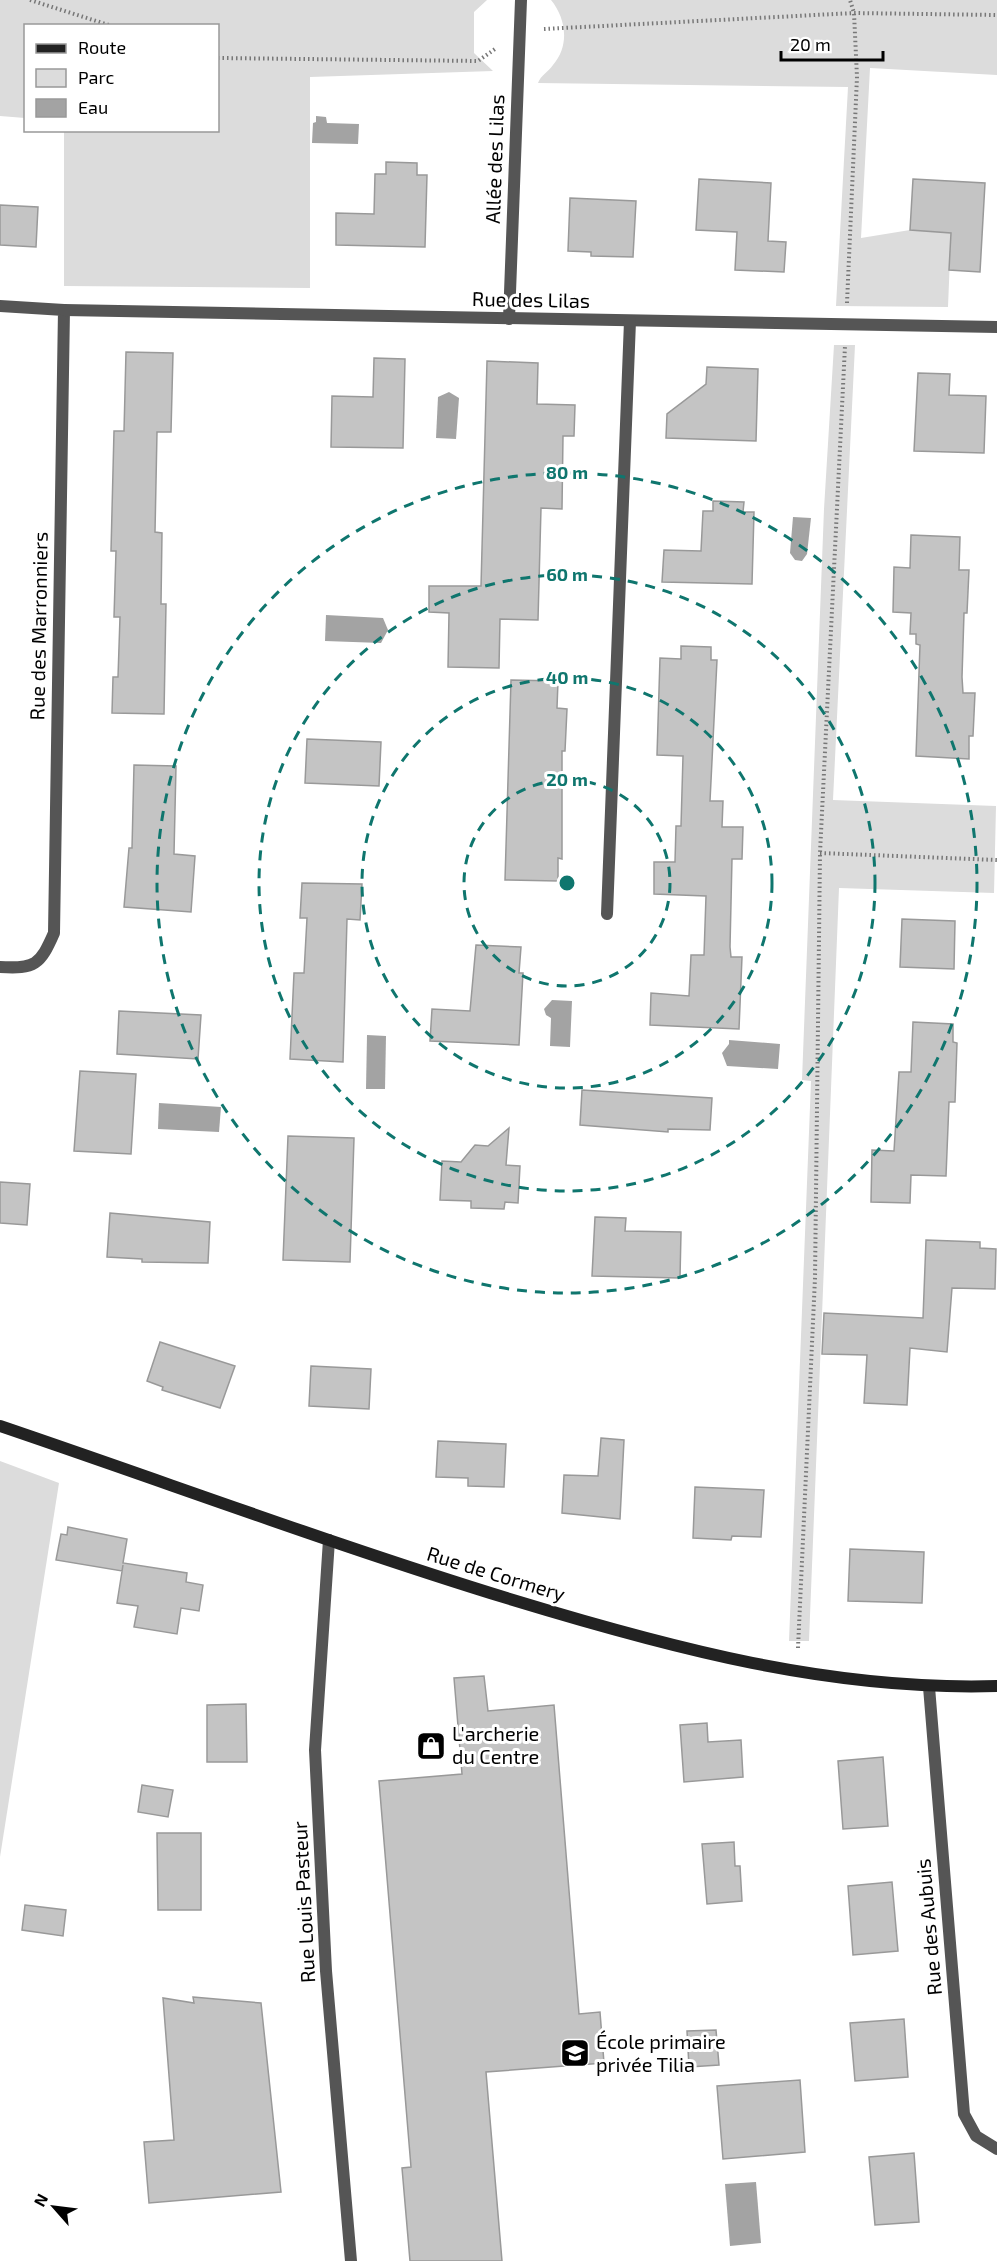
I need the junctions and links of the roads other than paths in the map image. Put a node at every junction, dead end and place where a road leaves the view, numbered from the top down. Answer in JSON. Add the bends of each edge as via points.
{"nodes":[{"id":1,"x":521,"y":0,"type":"edge"},
{"id":2,"x":0,"y":306,"type":"edge"},
{"id":3,"x":64,"y":310,"type":"junction"},
{"id":4,"x":509,"y":319,"type":"junction"},
{"id":5,"x":630,"y":321,"type":"junction"},
{"id":6,"x":997,"y":327,"type":"edge"},
{"id":7,"x":607,"y":914,"type":"dead end"},
{"id":8,"x":0,"y":967,"type":"edge"},
{"id":9,"x":0,"y":1426,"type":"edge"},
{"id":10,"x":329,"y":1540,"type":"junction"},
{"id":11,"x":997,"y":1686,"type":"edge"},
{"id":12,"x":929,"y":1687,"type":"junction"},
{"id":13,"x":997,"y":2149,"type":"edge"},
{"id":14,"x":351,"y":2261,"type":"edge"}],
"edges":[{"from":1,"to":4,"type":"street","name":"Allée des Lilas"},
{"from":2,"to":3,"type":"street"},
{"from":3,"to":4,"type":"street","name":"Rue des Lilas"},
{"from":3,"to":8,"type":"street","name":"Rue des Marronniers","via":[[54,933],[44,956],[27,969]]},
{"from":4,"to":5,"type":"street","name":"Rue des Lilas"},
{"from":5,"to":6,"type":"street","name":"Rue des Lilas"},
{"from":5,"to":7,"type":"street"},
{"from":9,"to":10,"type":"main road","name":"Rue de Cormery"},
{"from":10,"to":12,"type":"main road","name":"Rue de Cormery","via":[[632,1637],[796,1673]]},
{"from":10,"to":14,"type":"street","name":"Rue Louis Pasteur","via":[[315,1750],[326,1971]]},
{"from":11,"to":12,"type":"main road","name":"Rue de Cormery"},
{"from":12,"to":13,"type":"street","name":"Rue des Aubuis","via":[[964,2114],[976,2136]]}]}
